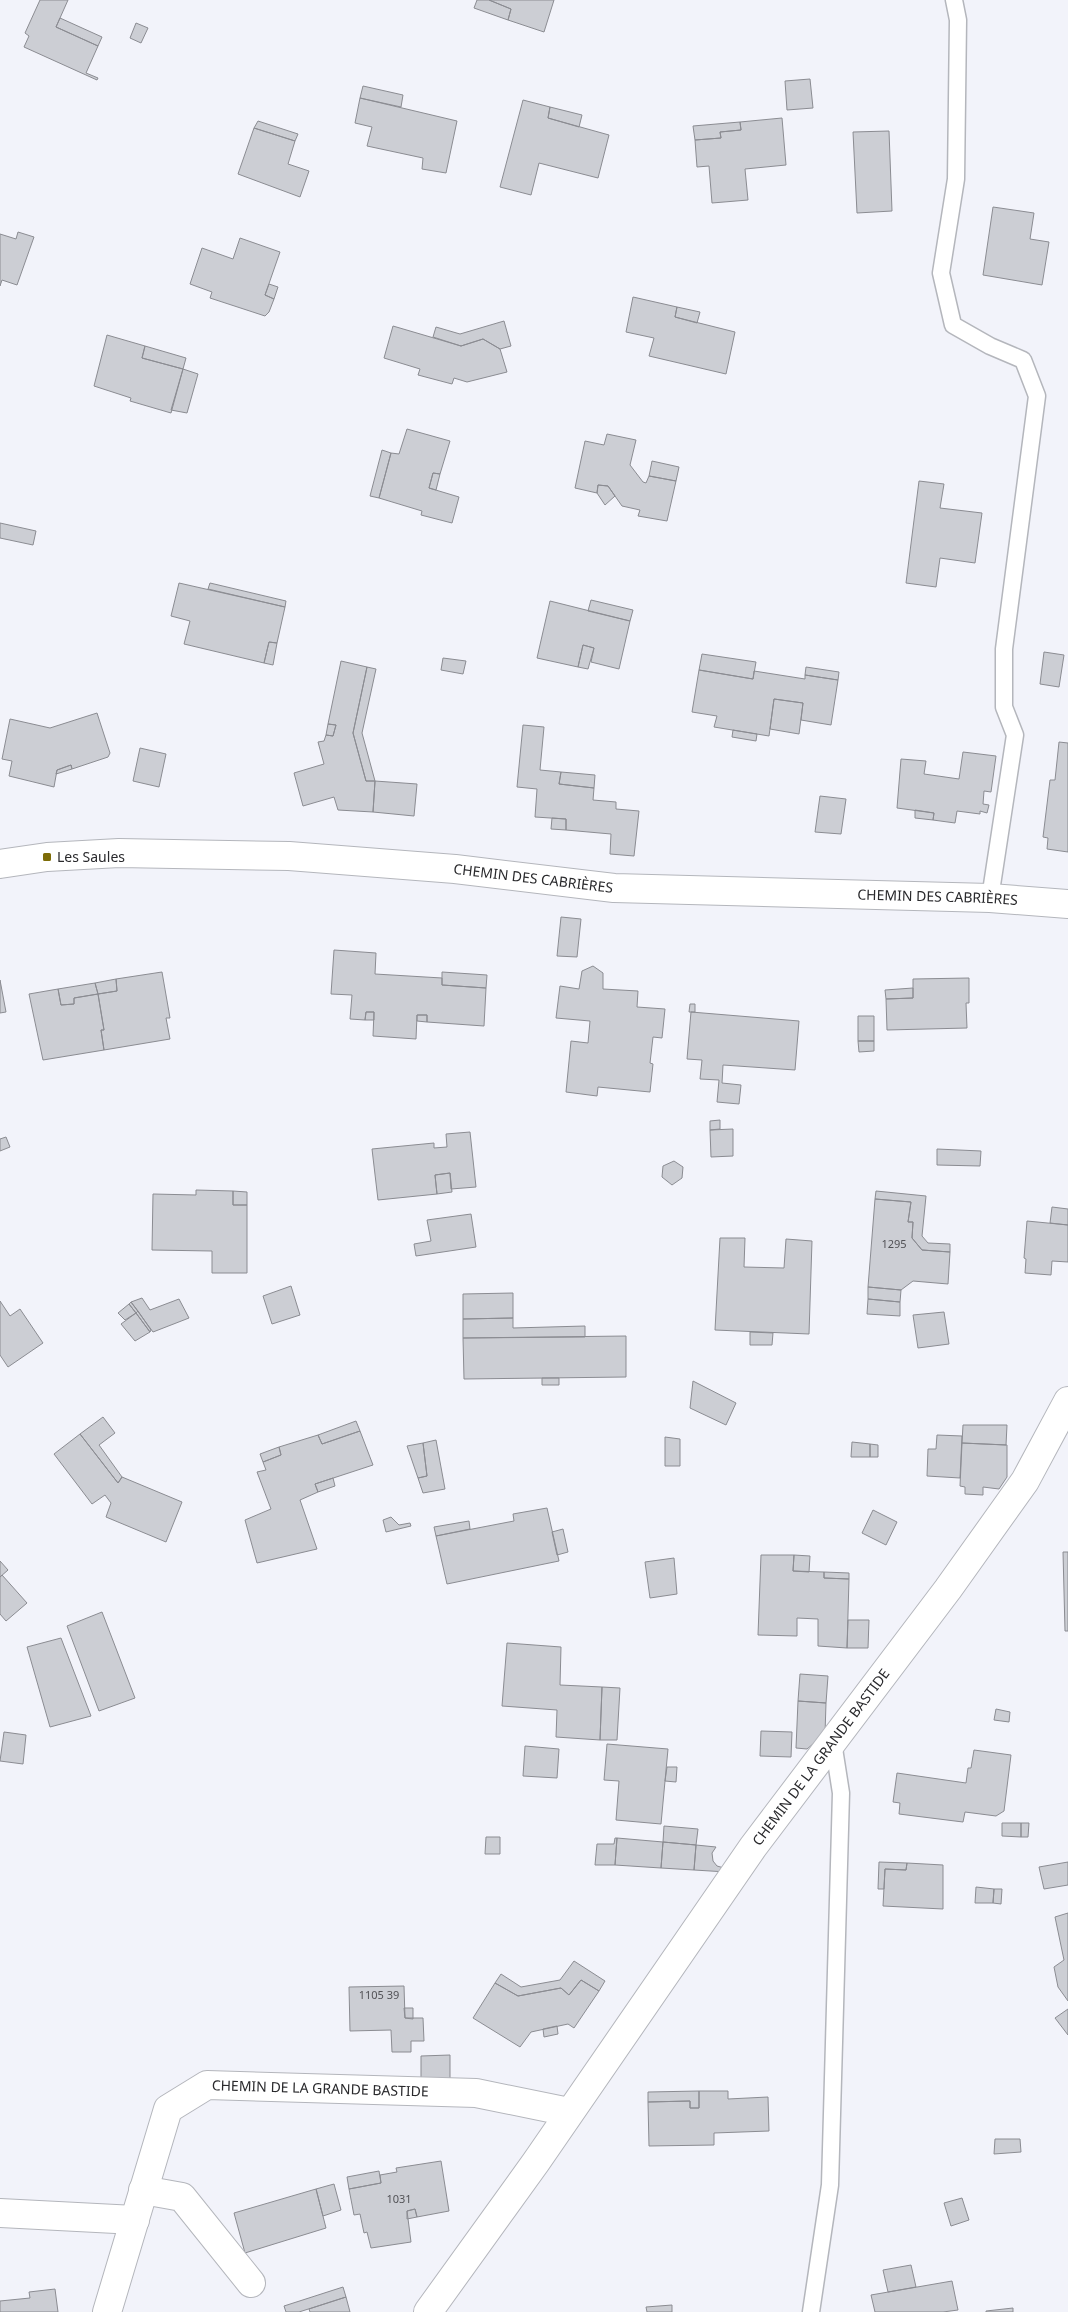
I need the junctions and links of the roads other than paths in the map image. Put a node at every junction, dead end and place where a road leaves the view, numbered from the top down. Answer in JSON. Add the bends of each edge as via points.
{"nodes":[{"id":1,"x":954,"y":0,"type":"edge"},
{"id":2,"x":0,"y":864,"type":"edge"},
{"id":3,"x":990,"y":898,"type":"junction"},
{"id":4,"x":1068,"y":904,"type":"edge"},
{"id":5,"x":1068,"y":1401,"type":"edge"},
{"id":6,"x":833,"y":1742,"type":"junction"},
{"id":7,"x":569,"y":2112,"type":"junction"},
{"id":8,"x":143,"y":2190,"type":"junction"},
{"id":9,"x":0,"y":2213,"type":"edge"},
{"id":10,"x":135,"y":2220,"type":"junction"},
{"id":11,"x":251,"y":2282,"type":"dead end"},
{"id":12,"x":108,"y":2312,"type":"edge"},
{"id":13,"x":428,"y":2312,"type":"edge"},
{"id":14,"x":811,"y":2312,"type":"edge"}],
"edges":[{"from":1,"to":3,"type":"lane","via":[[958,20],[956,179],[941,273],[953,325],[1023,360],[1038,396],[1004,649],[1004,707],[1015,735]]},
{"from":2,"to":3,"type":"street","name":"CHEMIN DES CABRIÈRES","via":[[47,857],[119,853],[288,856],[455,869],[614,888]]},
{"from":3,"to":4,"type":"street","name":"CHEMIN DES CABRIÈRES"},
{"from":5,"to":6,"type":"street","name":"CHEMIN DE LA GRANDE BASTIDE","via":[[1025,1481]]},
{"from":6,"to":7,"type":"street","name":"CHEMIN DE LA GRANDE BASTIDE","via":[[754,1848]]},
{"from":6,"to":14,"type":"lane","via":[[842,1793],[830,2185]]},
{"from":7,"to":8,"type":"street","name":"CHEMIN DE LA GRANDE BASTIDE","via":[[476,2093],[207,2085],[168,2109]]},
{"from":7,"to":13,"type":"street","name":"CHEMIN DE LA GRANDE BASTIDE"},
{"from":8,"to":10,"type":"street","name":"CHEMIN DE LA GRANDE BASTIDE"},
{"from":8,"to":11,"type":"street","via":[[182,2197]]},
{"from":9,"to":10,"type":"street"},
{"from":10,"to":12,"type":"street","name":"CHEMIN DE LA GRANDE BASTIDE"}]}
